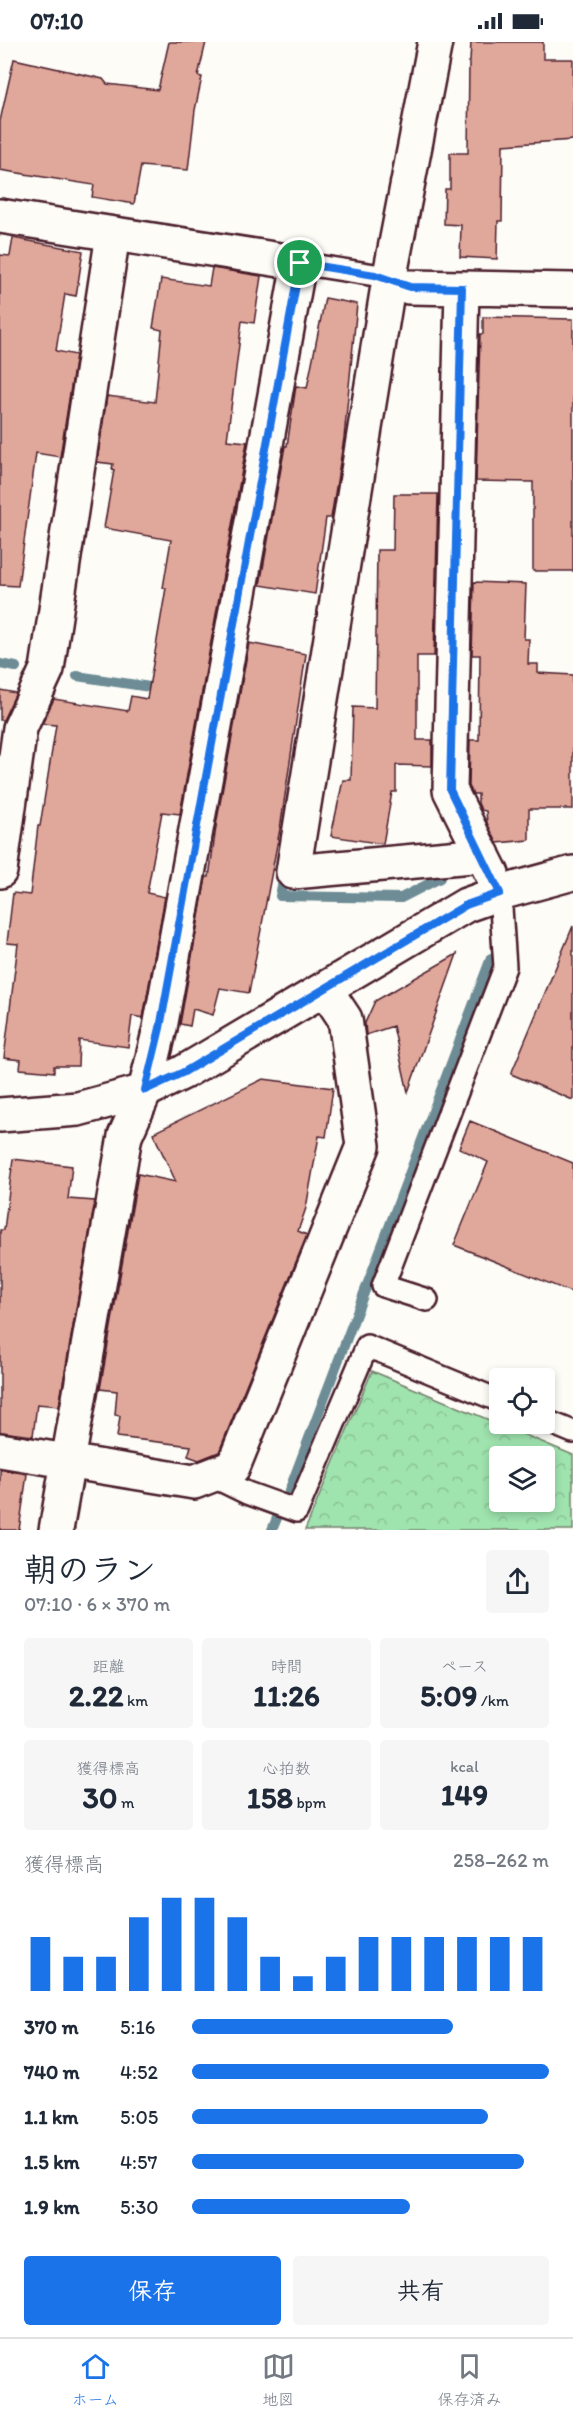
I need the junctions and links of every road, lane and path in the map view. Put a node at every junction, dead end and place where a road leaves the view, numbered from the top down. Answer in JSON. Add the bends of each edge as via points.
{"nodes":[{"id":1,"x":435,"y":42,"type":"edge"},
{"id":2,"x":0,"y":216,"type":"edge"},
{"id":3,"x":113,"y":234,"type":"junction"},
{"id":4,"x":300,"y":263,"type":"junction"},
{"id":5,"x":399,"y":283,"type":"junction"},
{"id":6,"x":462,"y":288,"type":"junction"},
{"id":7,"x":573,"y":290,"type":"edge"},
{"id":8,"x":483,"y":855,"type":"junction"},
{"id":9,"x":0,"y":871,"type":"edge"},
{"id":10,"x":573,"y":873,"type":"edge"},
{"id":11,"x":500,"y":893,"type":"junction"},
{"id":12,"x":325,"y":989,"type":"junction"},
{"id":13,"x":145,"y":1090,"type":"junction"},
{"id":14,"x":0,"y":1115,"type":"edge"},
{"id":15,"x":427,"y":1300,"type":"dead end"},
{"id":16,"x":489,"y":1396,"type":"edge"},
{"id":17,"x":555,"y":1425,"type":"edge"},
{"id":18,"x":573,"y":1432,"type":"edge"},
{"id":19,"x":0,"y":1450,"type":"edge"},
{"id":20,"x":67,"y":1463,"type":"junction"},
{"id":21,"x":212,"y":1476,"type":"junction"},
{"id":22,"x":56,"y":1530,"type":"edge"}],
"edges":[{"from":1,"to":5,"type":"street"},
{"from":2,"to":3,"type":"street"},
{"from":3,"to":4,"type":"street"},
{"from":3,"to":9,"type":"street","via":[[47,669],[20,728]]},
{"from":4,"to":5,"type":"lane","via":[[375,275]]},
{"from":4,"to":13,"type":"street","via":[[160,1028]]},
{"from":5,"to":6,"type":"street"},
{"from":5,"to":8,"type":"street","via":[[293,872]]},
{"from":6,"to":7,"type":"street"},
{"from":6,"to":8,"type":"street","via":[[450,790]]},
{"from":8,"to":11,"type":"street"},
{"from":10,"to":11,"type":"street"},
{"from":11,"to":12,"type":"street","via":[[466,905]]},
{"from":11,"to":15,"type":"lane","via":[[505,967],[383,1286]]},
{"from":12,"to":13,"type":"street","via":[[184,1072]]},
{"from":12,"to":21,"type":"street","via":[[345,1019],[363,1146],[233,1467]]},
{"from":13,"to":14,"type":"street","via":[[78,1109]]},
{"from":13,"to":20,"type":"street","via":[[124,1136]]},
{"from":16,"to":21,"type":"lane","via":[[367,1346],[297,1512]]},
{"from":17,"to":18,"type":"lane"},
{"from":19,"to":20,"type":"street"},
{"from":20,"to":21,"type":"street","via":[[194,1482]]},
{"from":20,"to":22,"type":"street"}]}
